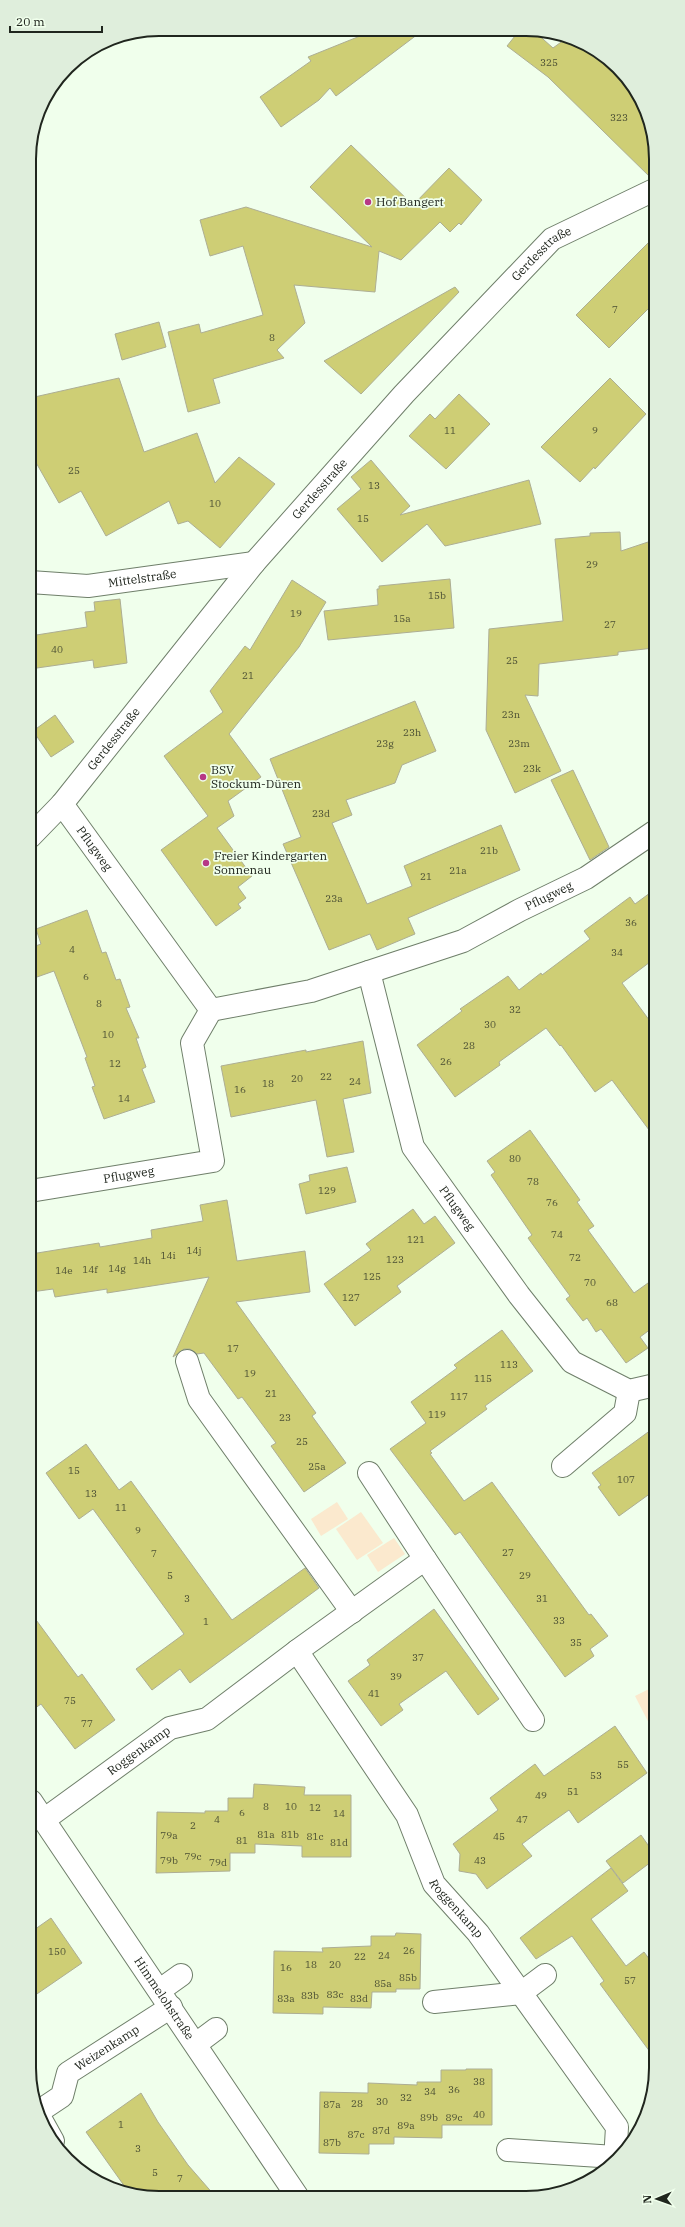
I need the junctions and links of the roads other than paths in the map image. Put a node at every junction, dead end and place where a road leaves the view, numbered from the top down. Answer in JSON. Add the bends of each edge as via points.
{"nodes":[{"id":1,"x":649,"y":192,"type":"edge"},
{"id":2,"x":254,"y":563,"type":"junction"},
{"id":3,"x":36,"y":582,"type":"edge"},
{"id":4,"x":62,"y":804,"type":"junction"},
{"id":5,"x":36,"y":831,"type":"edge"},
{"id":6,"x":649,"y":835,"type":"edge"},
{"id":7,"x":369,"y":972,"type":"junction"},
{"id":8,"x":211,"y":1010,"type":"junction"},
{"id":9,"x":36,"y":1190,"type":"edge"},
{"id":10,"x":186,"y":1361,"type":"dead end"},
{"id":11,"x":649,"y":1386,"type":"edge"},
{"id":12,"x":629,"y":1391,"type":"junction"},
{"id":13,"x":563,"y":1466,"type":"dead end"},
{"id":14,"x":369,"y":1473,"type":"dead end"},
{"id":15,"x":425,"y":1559,"type":"junction"},
{"id":16,"x":352,"y":1612,"type":"junction"},
{"id":17,"x":297,"y":1651,"type":"junction"},
{"id":18,"x":533,"y":1720,"type":"dead end"},
{"id":19,"x":36,"y":1807,"type":"edge"},
{"id":20,"x":45,"y":1819,"type":"junction"},
{"id":21,"x":546,"y":1974,"type":"dead end"},
{"id":22,"x":181,"y":1975,"type":"dead end"},
{"id":23,"x":521,"y":1993,"type":"junction"},
{"id":24,"x":166,"y":1998,"type":"junction"},
{"id":25,"x":434,"y":2002,"type":"dead end"},
{"id":26,"x":216,"y":2029,"type":"dead end"},
{"id":27,"x":196,"y":2044,"type":"junction"},
{"id":28,"x":43,"y":2109,"type":"edge"},
{"id":29,"x":508,"y":2150,"type":"dead end"},
{"id":30,"x":615,"y":2153,"type":"edge"},
{"id":31,"x":609,"y":2159,"type":"edge"},
{"id":32,"x":294,"y":2191,"type":"edge"}],
"edges":[{"from":1,"to":2,"type":"street","name":"Gerdesstraße","via":[[552,239],[404,394]]},
{"from":2,"to":3,"type":"street","name":"Mittelstraße","via":[[88,586]]},
{"from":2,"to":4,"type":"street","name":"Gerdesstraße"},
{"from":4,"to":5,"type":"street","name":"Gerdesstraße"},
{"from":4,"to":8,"type":"street","name":"Pflugweg"},
{"from":6,"to":7,"type":"street","name":"Pflugweg","via":[[586,878],[463,940]]},
{"from":7,"to":8,"type":"street","name":"Pflugweg","via":[[311,991]]},
{"from":7,"to":12,"type":"street","name":"Pflugweg","via":[[414,1147],[519,1295],[572,1362]]},
{"from":8,"to":9,"type":"street","name":"Pflugweg","via":[[192,1043],[213,1161]]},
{"from":10,"to":16,"type":"street","via":[[199,1399]]},
{"from":11,"to":12,"type":"street"},
{"from":12,"to":13,"type":"street","via":[[625,1413]]},
{"from":14,"to":15,"type":"street"},
{"from":15,"to":16,"type":"street","name":"Roggenkamp"},
{"from":15,"to":18,"type":"street"},
{"from":16,"to":17,"type":"street","name":"Roggenkamp"},
{"from":17,"to":20,"type":"street","name":"Roggenkamp","via":[[207,1718],[170,1728]]},
{"from":17,"to":23,"type":"street","name":"Roggenkamp","via":[[407,1815],[434,1884],[478,1933]]},
{"from":19,"to":20,"type":"street","name":"Himmelohstraße"},
{"from":20,"to":24,"type":"street","name":"Himmelohstraße"},
{"from":21,"to":23,"type":"street"},
{"from":22,"to":24,"type":"street","name":"Weizenkamp"},
{"from":23,"to":25,"type":"street"},
{"from":23,"to":30,"type":"street","name":"Roggenkamp","via":[[617,2127]]},
{"from":24,"to":27,"type":"street","name":"Himmelohstraße"},
{"from":24,"to":28,"type":"street","name":"Weizenkamp","via":[[68,2072],[62,2096]]},
{"from":26,"to":27,"type":"street"},
{"from":27,"to":32,"type":"street","name":"Himmelohstraße"},
{"from":29,"to":31,"type":"street"}]}
